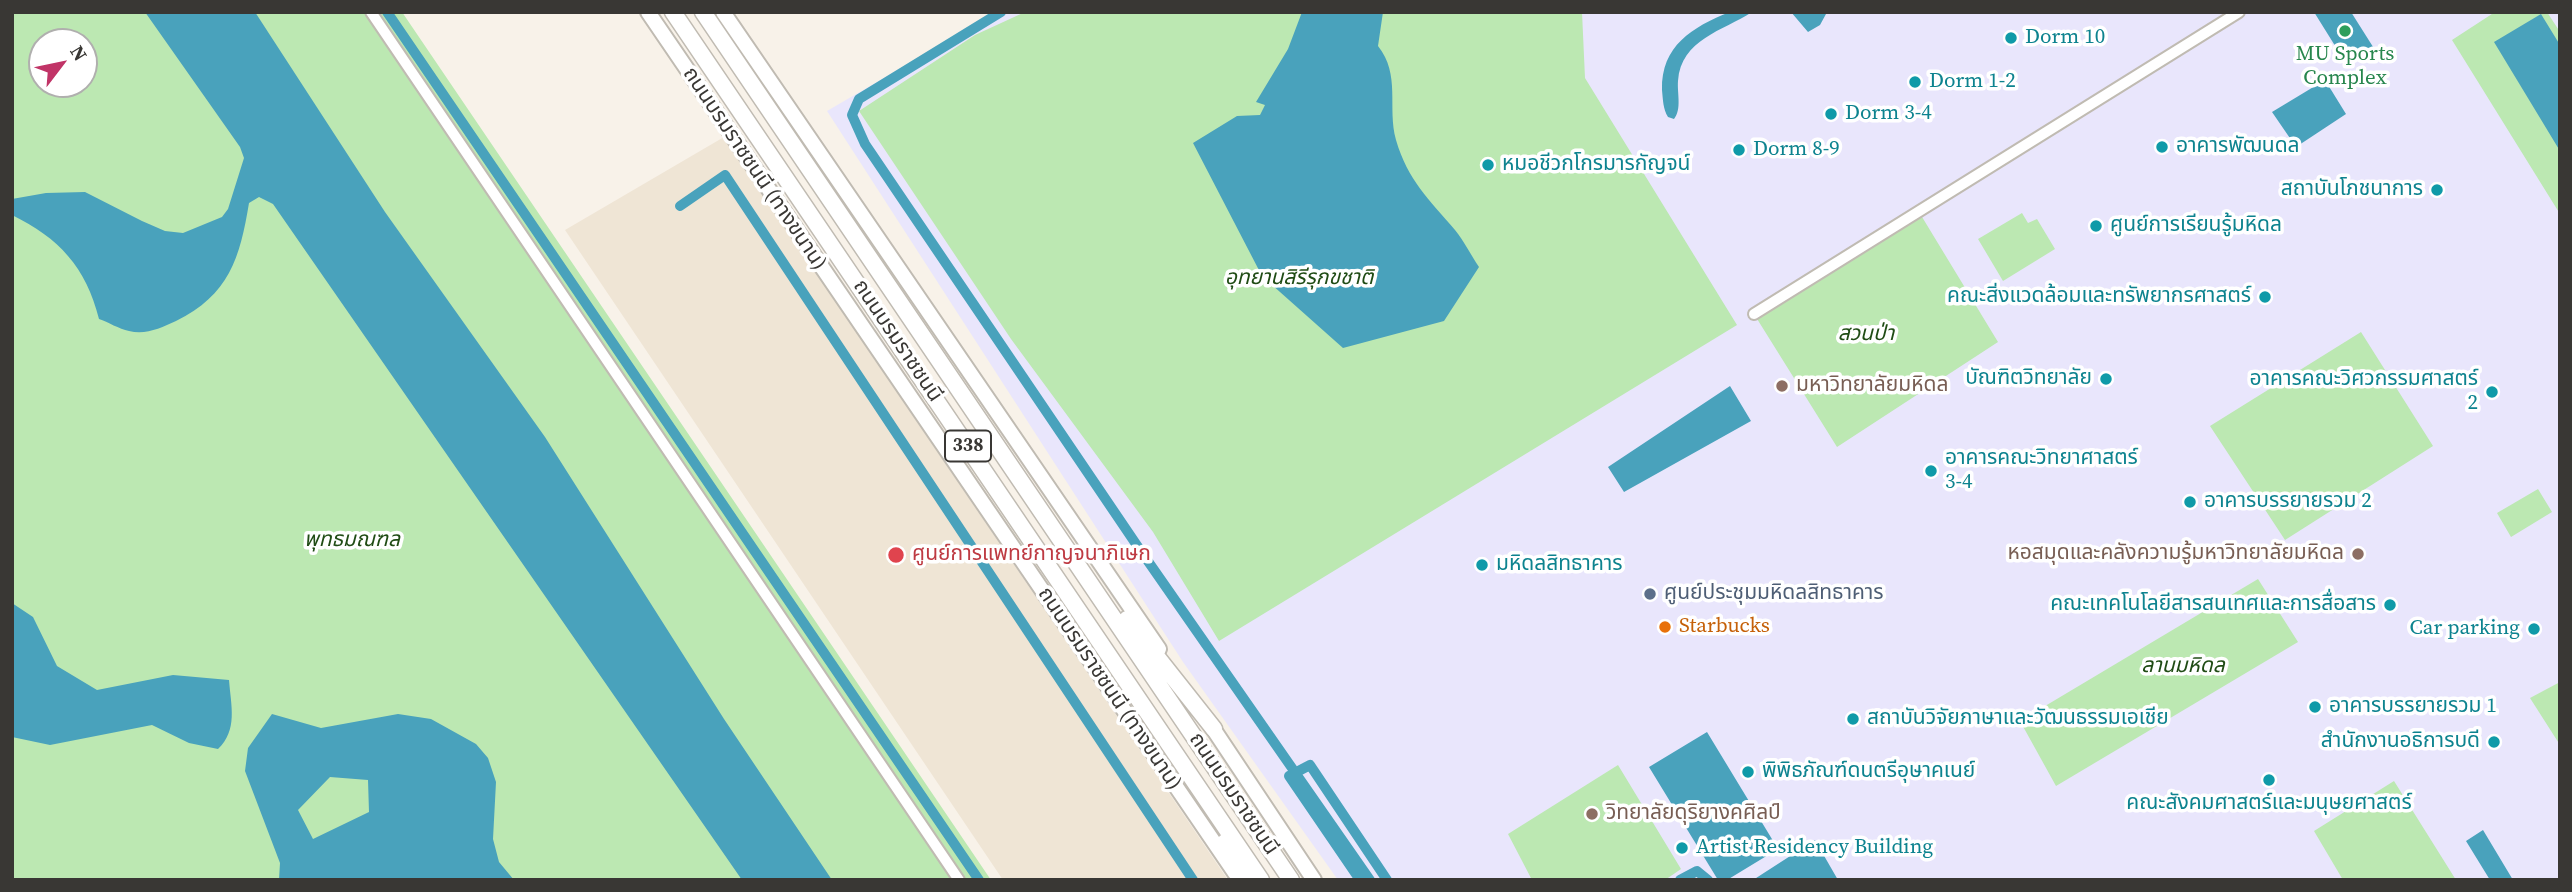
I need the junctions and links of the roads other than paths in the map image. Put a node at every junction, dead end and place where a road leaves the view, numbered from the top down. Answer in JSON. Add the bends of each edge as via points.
{"nodes":[{"id":1,"x":371,"y":12,"type":"edge"},
{"id":2,"x":648,"y":12,"type":"edge"},
{"id":3,"x":673,"y":12,"type":"edge"},
{"id":4,"x":703,"y":12,"type":"edge"},
{"id":5,"x":723,"y":12,"type":"edge"},
{"id":6,"x":2239,"y":12,"type":"edge"},
{"id":7,"x":1754,"y":314,"type":"dead end"},
{"id":8,"x":1051,"y":524,"type":"junction"},
{"id":9,"x":1214,"y":729,"type":"junction"},
{"id":10,"x":1164,"y":735,"type":"junction"},
{"id":11,"x":959,"y":880,"type":"edge"},
{"id":12,"x":1242,"y":880,"type":"edge"},
{"id":13,"x":1261,"y":880,"type":"edge"},
{"id":14,"x":1291,"y":880,"type":"edge"},
{"id":15,"x":1314,"y":880,"type":"edge"}],
"edges":[{"from":1,"to":11,"type":"street"},
{"from":2,"to":12,"type":"main road","name":"ถนนบรมราชชนนี (ทางขนาน)","number":"338"},
{"from":3,"to":10,"type":"highway","name":"ถนนบรมราชชนนี","number":"338"},
{"from":4,"to":8,"type":"highway","name":"ถนนบรมราชชนนี","number":"338"},
{"from":5,"to":9,"type":"main road","number":"338"},
{"from":6,"to":7,"type":"street"},
{"from":8,"to":9,"type":"highway"},
{"from":8,"to":14,"type":"highway","name":"ถนนบรมราชชนนี","number":"338"},
{"from":9,"to":15,"type":"main road","number":"338"},
{"from":10,"to":12,"type":"highway"},
{"from":10,"to":13,"type":"highway","name":"ถนนบรมราชชนนี","number":"338"}]}
